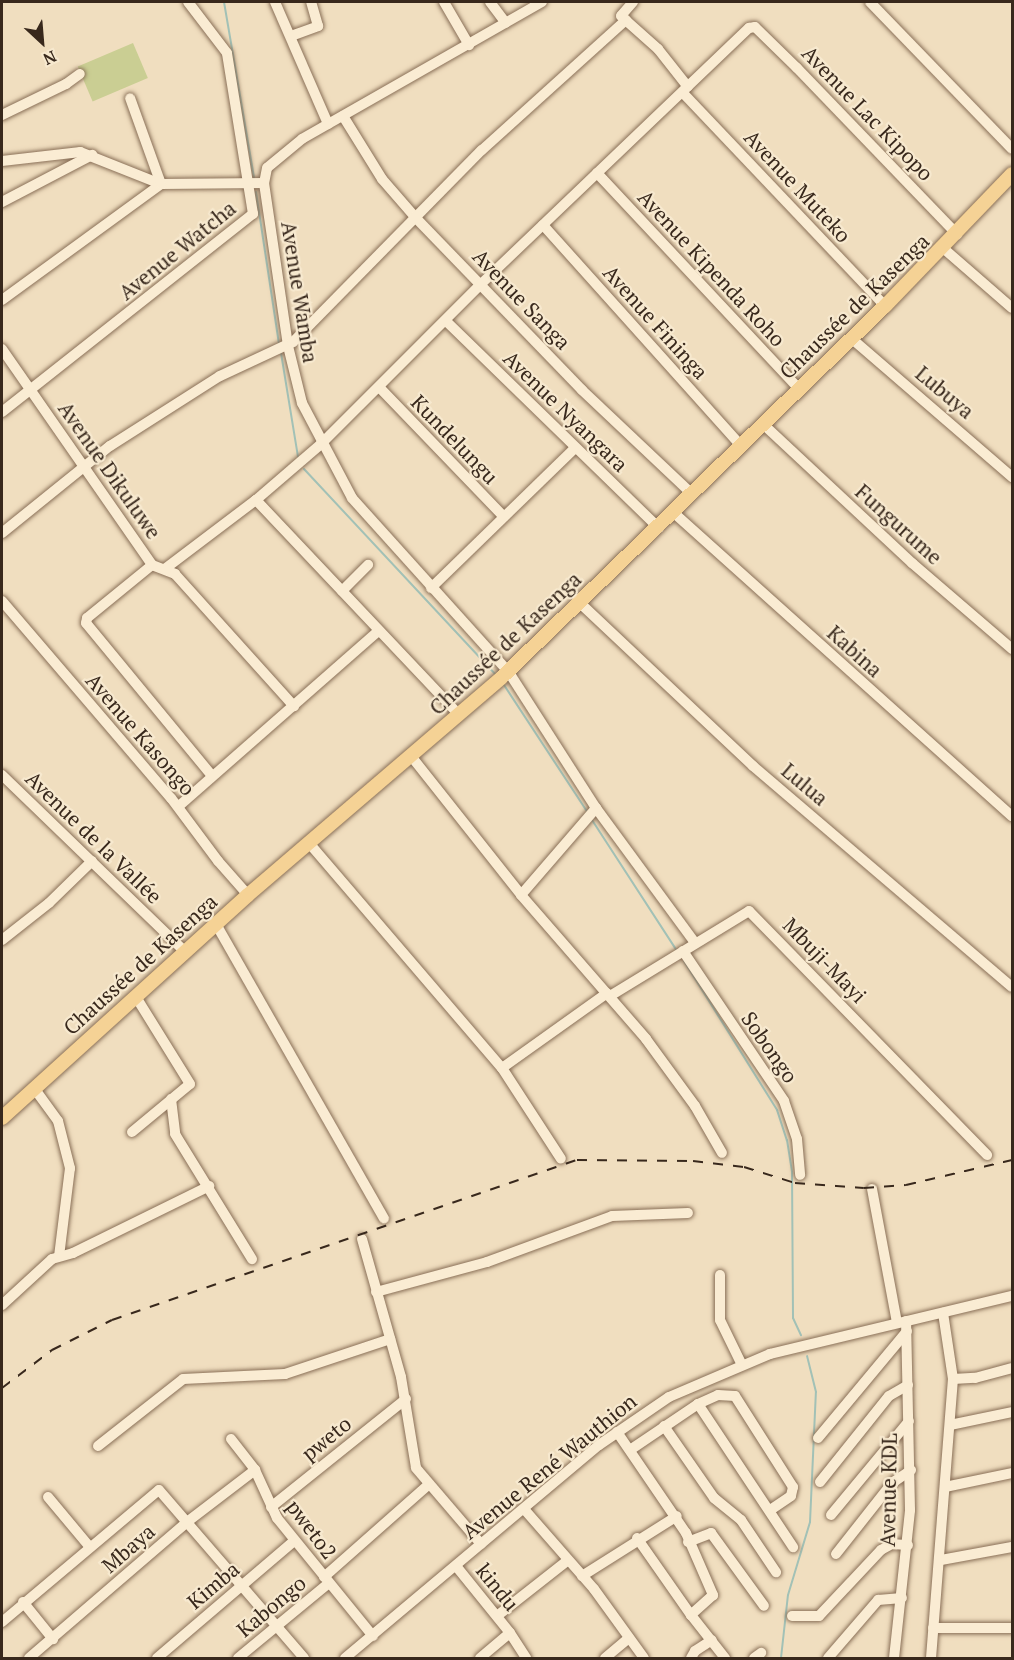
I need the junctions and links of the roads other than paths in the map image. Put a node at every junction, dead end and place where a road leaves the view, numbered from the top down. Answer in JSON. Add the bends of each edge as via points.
{"nodes":[{"id":1,"x":188,"y":2,"type":"edge"},
{"id":2,"x":275,"y":2,"type":"edge"},
{"id":3,"x":311,"y":2,"type":"edge"},
{"id":4,"x":444,"y":2,"type":"edge"},
{"id":5,"x":490,"y":2,"type":"edge"},
{"id":6,"x":542,"y":2,"type":"edge"},
{"id":7,"x":633,"y":2,"type":"edge"},
{"id":8,"x":870,"y":2,"type":"edge"},
{"id":9,"x":525,"y":6,"type":"edge"},
{"id":10,"x":626,"y":20,"type":"junction"},
{"id":11,"x":506,"y":23,"type":"junction"},
{"id":12,"x":291,"y":36,"type":"junction"},
{"id":13,"x":469,"y":45,"type":"junction"},
{"id":14,"x":80,"y":74,"type":"dead end"},
{"id":15,"x":686,"y":90,"type":"junction"},
{"id":16,"x":130,"y":98,"type":"dead end"},
{"id":17,"x":2,"y":115,"type":"edge"},
{"id":18,"x":343,"y":116,"type":"junction"},
{"id":19,"x":328,"y":124,"type":"junction"},
{"id":20,"x":1012,"y":149,"type":"edge"},
{"id":21,"x":92,"y":155,"type":"junction"},
{"id":22,"x":2,"y":161,"type":"edge"},
{"id":23,"x":597,"y":173,"type":"junction"},
{"id":24,"x":1012,"y":174,"type":"edge"},
{"id":25,"x":247,"y":182,"type":"junction"},
{"id":26,"x":264,"y":183,"type":"junction"},
{"id":27,"x":162,"y":184,"type":"junction"},
{"id":28,"x":2,"y":202,"type":"edge"},
{"id":29,"x":415,"y":217,"type":"junction"},
{"id":30,"x":543,"y":225,"type":"junction"},
{"id":31,"x":957,"y":234,"type":"junction"},
{"id":32,"x":944,"y":248,"type":"junction"},
{"id":33,"x":481,"y":284,"type":"junction"},
{"id":34,"x":2,"y":300,"type":"edge"},
{"id":35,"x":885,"y":306,"type":"junction"},
{"id":36,"x":1012,"y":308,"type":"edge"},
{"id":37,"x":446,"y":321,"type":"junction"},
{"id":38,"x":851,"y":338,"type":"junction"},
{"id":39,"x":282,"y":348,"type":"junction"},
{"id":40,"x":2,"y":349,"type":"edge"},
{"id":41,"x":379,"y":387,"type":"junction"},
{"id":42,"x":799,"y":389,"type":"junction"},
{"id":43,"x":31,"y":391,"type":"junction"},
{"id":44,"x":2,"y":412,"type":"edge"},
{"id":45,"x":763,"y":424,"type":"junction"},
{"id":46,"x":321,"y":444,"type":"junction"},
{"id":47,"x":741,"y":446,"type":"junction"},
{"id":48,"x":575,"y":448,"type":"junction"},
{"id":49,"x":83,"y":465,"type":"junction"},
{"id":50,"x":1012,"y":477,"type":"edge"},
{"id":51,"x":692,"y":494,"type":"junction"},
{"id":52,"x":256,"y":500,"type":"junction"},
{"id":53,"x":674,"y":513,"type":"junction"},
{"id":54,"x":504,"y":517,"type":"junction"},
{"id":55,"x":659,"y":528,"type":"junction"},
{"id":56,"x":2,"y":533,"type":"edge"},
{"id":57,"x":152,"y":565,"type":"junction"},
{"id":58,"x":368,"y":565,"type":"dead end"},
{"id":59,"x":166,"y":568,"type":"junction"},
{"id":60,"x":431,"y":588,"type":"junction"},
{"id":61,"x":342,"y":591,"type":"junction"},
{"id":62,"x":2,"y":601,"type":"edge"},
{"id":63,"x":580,"y":603,"type":"junction"},
{"id":64,"x":379,"y":630,"type":"junction"},
{"id":65,"x":1012,"y":649,"type":"edge"},
{"id":66,"x":502,"y":677,"type":"junction"},
{"id":67,"x":294,"y":706,"type":"junction"},
{"id":68,"x":459,"y":715,"type":"junction"},
{"id":69,"x":411,"y":756,"type":"junction"},
{"id":70,"x":2,"y":775,"type":"edge"},
{"id":71,"x":213,"y":776,"type":"junction"},
{"id":72,"x":179,"y":806,"type":"junction"},
{"id":73,"x":596,"y":808,"type":"junction"},
{"id":74,"x":1012,"y":816,"type":"edge"},
{"id":75,"x":309,"y":843,"type":"junction"},
{"id":76,"x":92,"y":861,"type":"junction"},
{"id":77,"x":248,"y":894,"type":"junction"},
{"id":78,"x":521,"y":895,"type":"junction"},
{"id":79,"x":216,"y":924,"type":"junction"},
{"id":80,"x":2,"y":940,"type":"edge"},
{"id":81,"x":695,"y":943,"type":"junction"},
{"id":82,"x":682,"y":951,"type":"junction"},
{"id":83,"x":185,"y":952,"type":"junction"},
{"id":84,"x":1012,"y":987,"type":"edge"},
{"id":85,"x":609,"y":994,"type":"junction"},
{"id":86,"x":136,"y":997,"type":"junction"},
{"id":87,"x":502,"y":1068,"type":"junction"},
{"id":88,"x":34,"y":1088,"type":"junction"},
{"id":89,"x":171,"y":1099,"type":"junction"},
{"id":90,"x":2,"y":1118,"type":"edge"},
{"id":91,"x":132,"y":1132,"type":"dead end"},
{"id":92,"x":722,"y":1153,"type":"dead end"},
{"id":93,"x":987,"y":1155,"type":"dead end"},
{"id":94,"x":561,"y":1159,"type":"dead end"},
{"id":95,"x":800,"y":1175,"type":"dead end"},
{"id":96,"x":209,"y":1186,"type":"junction"},
{"id":97,"x":872,"y":1189,"type":"dead end"},
{"id":98,"x":688,"y":1214,"type":"dead end"},
{"id":99,"x":384,"y":1218,"type":"dead end"},
{"id":100,"x":362,"y":1239,"type":"dead end"},
{"id":101,"x":59,"y":1256,"type":"junction"},
{"id":102,"x":252,"y":1258,"type":"dead end"},
{"id":103,"x":720,"y":1275,"type":"dead end"},
{"id":104,"x":376,"y":1292,"type":"junction"},
{"id":105,"x":1012,"y":1296,"type":"edge"},
{"id":106,"x":2,"y":1305,"type":"edge"},
{"id":107,"x":943,"y":1313,"type":"junction"},
{"id":108,"x":903,"y":1325,"type":"junction"},
{"id":109,"x":390,"y":1339,"type":"junction"},
{"id":110,"x":741,"y":1363,"type":"junction"},
{"id":111,"x":1012,"y":1368,"type":"edge"},
{"id":112,"x":953,"y":1379,"type":"junction"},
{"id":113,"x":908,"y":1385,"type":"junction"},
{"id":114,"x":406,"y":1399,"type":"junction"},
{"id":115,"x":698,"y":1404,"type":"junction"},
{"id":116,"x":1012,"y":1412,"type":"edge"},
{"id":117,"x":909,"y":1421,"type":"junction"},
{"id":118,"x":950,"y":1425,"type":"junction"},
{"id":119,"x":664,"y":1426,"type":"junction"},
{"id":120,"x":617,"y":1432,"type":"junction"},
{"id":121,"x":231,"y":1438,"type":"dead end"},
{"id":122,"x":818,"y":1438,"type":"dead end"},
{"id":123,"x":98,"y":1446,"type":"dead end"},
{"id":124,"x":630,"y":1450,"type":"junction"},
{"id":125,"x":255,"y":1470,"type":"junction"},
{"id":126,"x":911,"y":1470,"type":"junction"},
{"id":127,"x":1012,"y":1473,"type":"edge"},
{"id":128,"x":820,"y":1482,"type":"dead end"},
{"id":129,"x":428,"y":1485,"type":"junction"},
{"id":130,"x":945,"y":1487,"type":"junction"},
{"id":131,"x":48,"y":1497,"type":"dead end"},
{"id":132,"x":271,"y":1507,"type":"junction"},
{"id":133,"x":524,"y":1509,"type":"junction"},
{"id":134,"x":770,"y":1510,"type":"junction"},
{"id":135,"x":831,"y":1515,"type":"dead end"},
{"id":136,"x":677,"y":1516,"type":"junction"},
{"id":137,"x":187,"y":1522,"type":"junction"},
{"id":138,"x":637,"y":1538,"type":"junction"},
{"id":139,"x":294,"y":1541,"type":"junction"},
{"id":140,"x":688,"y":1542,"type":"junction"},
{"id":141,"x":481,"y":1545,"type":"junction"},
{"id":142,"x":908,"y":1545,"type":"junction"},
{"id":143,"x":89,"y":1546,"type":"junction"},
{"id":144,"x":793,"y":1547,"type":"dead end"},
{"id":145,"x":1012,"y":1547,"type":"edge"},
{"id":146,"x":836,"y":1554,"type":"dead end"},
{"id":147,"x":940,"y":1560,"type":"junction"},
{"id":148,"x":567,"y":1562,"type":"junction"},
{"id":149,"x":456,"y":1566,"type":"junction"},
{"id":150,"x":776,"y":1572,"type":"dead end"},
{"id":151,"x":582,"y":1576,"type":"junction"},
{"id":152,"x":326,"y":1580,"type":"junction"},
{"id":153,"x":241,"y":1587,"type":"junction"},
{"id":154,"x":902,"y":1598,"type":"junction"},
{"id":155,"x":23,"y":1602,"type":"junction"},
{"id":156,"x":764,"y":1606,"type":"dead end"},
{"id":157,"x":691,"y":1615,"type":"junction"},
{"id":158,"x":497,"y":1616,"type":"junction"},
{"id":159,"x":792,"y":1616,"type":"dead end"},
{"id":160,"x":2,"y":1622,"type":"edge"},
{"id":161,"x":276,"y":1627,"type":"junction"},
{"id":162,"x":933,"y":1628,"type":"junction"},
{"id":163,"x":1012,"y":1628,"type":"edge"},
{"id":164,"x":510,"y":1633,"type":"junction"},
{"id":165,"x":373,"y":1635,"type":"junction"},
{"id":166,"x":629,"y":1638,"type":"junction"},
{"id":167,"x":53,"y":1639,"type":"junction"},
{"id":168,"x":712,"y":1640,"type":"junction"},
{"id":169,"x":41,"y":1655,"type":"edge"},
{"id":170,"x":29,"y":1659,"type":"edge"},
{"id":171,"x":157,"y":1659,"type":"edge"},
{"id":172,"x":238,"y":1659,"type":"edge"},
{"id":173,"x":304,"y":1659,"type":"edge"},
{"id":174,"x":345,"y":1659,"type":"edge"},
{"id":175,"x":480,"y":1659,"type":"edge"},
{"id":176,"x":525,"y":1659,"type":"edge"},
{"id":177,"x":605,"y":1659,"type":"edge"},
{"id":178,"x":645,"y":1659,"type":"edge"},
{"id":179,"x":691,"y":1659,"type":"edge"},
{"id":180,"x":725,"y":1659,"type":"edge"},
{"id":181,"x":828,"y":1659,"type":"edge"},
{"id":182,"x":894,"y":1659,"type":"edge"},
{"id":183,"x":931,"y":1659,"type":"edge"}],
"edges":[{"from":1,"to":25,"type":"street","name":"Avenue Watcha","via":[[227,53]]},
{"from":2,"to":12,"type":"street"},
{"from":3,"to":12,"type":"street","via":[[318,26]]},
{"from":4,"to":13,"type":"street"},
{"from":5,"to":11,"type":"street"},
{"from":6,"to":9,"type":"street"},
{"from":7,"to":10,"type":"street","via":[[621,12]]},
{"from":8,"to":20,"type":"street"},
{"from":9,"to":11,"type":"street"},
{"from":10,"to":15,"type":"street","name":"Avenue Muteko","via":[[658,49]]},
{"from":10,"to":29,"type":"street","via":[[517,116]]},
{"from":11,"to":13,"type":"street"},
{"from":12,"to":19,"type":"street"},
{"from":13,"to":18,"type":"street"},
{"from":14,"to":17,"type":"street"},
{"from":15,"to":23,"type":"street"},
{"from":15,"to":31,"type":"street","name":"Avenue Lac Kipopo","via":[[748,29],[755,27]]},
{"from":15,"to":35,"type":"street","name":"Avenue Muteko"},
{"from":16,"to":27,"type":"street"},
{"from":18,"to":19,"type":"street"},
{"from":18,"to":29,"type":"street","name":"Avenue Sanga","via":[[382,179]]},
{"from":19,"to":26,"type":"street","via":[[276,158],[265,171]]},
{"from":21,"to":22,"type":"street","via":[[62,152]]},
{"from":21,"to":27,"type":"street"},
{"from":21,"to":28,"type":"street"},
{"from":23,"to":30,"type":"street"},
{"from":23,"to":42,"type":"street","name":"Avenue Kipenda Roho"},
{"from":24,"to":31,"type":"main road","name":"Chaussée de Kasenga"},
{"from":25,"to":26,"type":"street"},
{"from":25,"to":27,"type":"street"},
{"from":25,"to":43,"type":"street","name":"Avenue Watcha","via":[[252,216]]},
{"from":26,"to":39,"type":"street","name":"Avenue Wamba"},
{"from":27,"to":34,"type":"street"},
{"from":29,"to":33,"type":"street","name":"Avenue Sanga"},
{"from":29,"to":39,"type":"street"},
{"from":30,"to":33,"type":"street"},
{"from":30,"to":47,"type":"street","name":"Avenue Fininga"},
{"from":31,"to":32,"type":"main road","name":"Chaussée de Kasenga"},
{"from":32,"to":35,"type":"main road","name":"Chaussée de Kasenga"},
{"from":32,"to":36,"type":"street"},
{"from":33,"to":37,"type":"street"},
{"from":33,"to":51,"type":"street","name":"Avenue Sanga","via":[[582,390]]},
{"from":35,"to":38,"type":"main road","name":"Chaussée de Kasenga"},
{"from":37,"to":41,"type":"street"},
{"from":37,"to":48,"type":"street","name":"Avenue Nyangara"},
{"from":38,"to":42,"type":"main road","name":"Chaussée de Kasenga"},
{"from":38,"to":50,"type":"street","name":"Lubuya"},
{"from":39,"to":46,"type":"street","name":"Avenue Wamba"},
{"from":39,"to":49,"type":"street","via":[[220,376]]},
{"from":40,"to":43,"type":"street","name":"Avenue Dikuluwe"},
{"from":41,"to":46,"type":"street"},
{"from":41,"to":54,"type":"street","name":"Kundelungu"},
{"from":42,"to":45,"type":"main road","name":"Chaussée de Kasenga"},
{"from":43,"to":44,"type":"street","name":"Avenue Watcha"},
{"from":43,"to":49,"type":"street","name":"Avenue Dikuluwe"},
{"from":45,"to":47,"type":"main road","name":"Chaussée de Kasenga"},
{"from":45,"to":65,"type":"street","name":"Fungurume","via":[[912,563]]},
{"from":46,"to":52,"type":"street"},
{"from":46,"to":60,"type":"street","name":"Avenue Wamba","via":[[359,508]]},
{"from":47,"to":51,"type":"main road","name":"Chaussée de Kasenga"},
{"from":48,"to":54,"type":"street"},
{"from":48,"to":55,"type":"street","name":"Avenue Nyangara"},
{"from":49,"to":56,"type":"street"},
{"from":49,"to":57,"type":"street","name":"Avenue Dikuluwe"},
{"from":51,"to":53,"type":"main road","name":"Chaussée de Kasenga"},
{"from":52,"to":59,"type":"street"},
{"from":52,"to":61,"type":"street"},
{"from":53,"to":55,"type":"main road","name":"Chaussée de Kasenga"},
{"from":53,"to":74,"type":"street","name":"Kabina"},
{"from":54,"to":60,"type":"street"},
{"from":55,"to":63,"type":"main road","name":"Chaussée de Kasenga"},
{"from":57,"to":59,"type":"street","name":"Avenue Dikuluwe"},
{"from":57,"to":71,"type":"street","via":[[86,622]]},
{"from":58,"to":61,"type":"street"},
{"from":59,"to":67,"type":"street","name":"Avenue Dikuluwe"},
{"from":60,"to":66,"type":"street","name":"Avenue Wamba"},
{"from":61,"to":64,"type":"street"},
{"from":62,"to":72,"type":"street","name":"Avenue Kasongo"},
{"from":63,"to":66,"type":"main road","name":"Chaussée de Kasenga"},
{"from":63,"to":84,"type":"street","name":"Lulua","via":[[753,766]]},
{"from":64,"to":67,"type":"street"},
{"from":64,"to":68,"type":"street"},
{"from":66,"to":68,"type":"main road","name":"Chaussée de Kasenga"},
{"from":66,"to":73,"type":"street","name":"Avenue Wamba"},
{"from":67,"to":71,"type":"street"},
{"from":68,"to":69,"type":"main road","name":"Chaussée de Kasenga"},
{"from":69,"to":75,"type":"main road","name":"Chaussée de Kasenga"},
{"from":69,"to":78,"type":"street"},
{"from":70,"to":76,"type":"street","name":"Avenue de la Vallée"},
{"from":71,"to":72,"type":"street"},
{"from":72,"to":77,"type":"street","name":"Avenue Kasongo","via":[[218,861]]},
{"from":73,"to":78,"type":"street"},
{"from":73,"to":81,"type":"street","name":"Avenue Wamba"},
{"from":75,"to":77,"type":"main road","name":"Chaussée de Kasenga"},
{"from":75,"to":87,"type":"street"},
{"from":76,"to":80,"type":"street","via":[[50,903]]},
{"from":76,"to":83,"type":"street","name":"Avenue de la Vallée"},
{"from":77,"to":79,"type":"main road","name":"Chaussée de Kasenga"},
{"from":78,"to":85,"type":"street"},
{"from":79,"to":83,"type":"main road","name":"Chaussée de Kasenga"},
{"from":79,"to":99,"type":"street"},
{"from":81,"to":82,"type":"street","name":"Mbuji-Mayi"},
{"from":81,"to":93,"type":"street","name":"Mbuji-Mayi","via":[[749,911]]},
{"from":82,"to":85,"type":"street","name":"Mbuji-Mayi"},
{"from":82,"to":95,"type":"street","name":"Sobongo","via":[[784,1101],[797,1139]]},
{"from":83,"to":86,"type":"main road","name":"Chaussée de Kasenga"},
{"from":85,"to":87,"type":"street","name":"Mbuji-Mayi"},
{"from":85,"to":92,"type":"street","via":[[676,1078]]},
{"from":86,"to":88,"type":"main road","name":"Chaussée de Kasenga"},
{"from":86,"to":89,"type":"street","via":[[189,1080],[186,1090]]},
{"from":87,"to":94,"type":"street"},
{"from":88,"to":90,"type":"main road","name":"Chaussée de Kasenga"},
{"from":88,"to":101,"type":"street","via":[[58,1121],[70,1168]]},
{"from":89,"to":91,"type":"street"},
{"from":89,"to":96,"type":"street","via":[[174,1134]]},
{"from":96,"to":101,"type":"street"},
{"from":96,"to":102,"type":"street"},
{"from":97,"to":108,"type":"street","name":"Avenue KDL"},
{"from":98,"to":104,"type":"street","via":[[612,1216],[487,1262]]},
{"from":100,"to":104,"type":"street"},
{"from":101,"to":106,"type":"street"},
{"from":103,"to":110,"type":"street","via":[[720,1320]]},
{"from":104,"to":109,"type":"street"},
{"from":105,"to":107,"type":"street","name":"Avenue René Wauthion"},
{"from":107,"to":108,"type":"street","name":"Avenue René Wauthion"},
{"from":107,"to":112,"type":"street"},
{"from":108,"to":110,"type":"street","name":"Avenue René Wauthion"},
{"from":108,"to":113,"type":"street","name":"Avenue KDL"},
{"from":108,"to":122,"type":"street"},
{"from":109,"to":114,"type":"street"},
{"from":109,"to":123,"type":"street","via":[[285,1374],[183,1379]]},
{"from":110,"to":120,"type":"street","name":"Avenue René Wauthion","via":[[669,1397]]},
{"from":111,"to":112,"type":"street","via":[[975,1378]]},
{"from":112,"to":118,"type":"street"},
{"from":113,"to":117,"type":"street","name":"Avenue KDL"},
{"from":113,"to":128,"type":"street","via":[[889,1395]]},
{"from":114,"to":129,"type":"street","via":[[415,1461]]},
{"from":114,"to":132,"type":"street","name":"pweto"},
{"from":115,"to":119,"type":"street"},
{"from":115,"to":134,"type":"street"},
{"from":115,"to":134,"type":"street","via":[[723,1394],[738,1400],[793,1487],[791,1496]]},
{"from":116,"to":118,"type":"street"},
{"from":117,"to":126,"type":"street","name":"Avenue KDL"},
{"from":117,"to":135,"type":"street"},
{"from":118,"to":130,"type":"street"},
{"from":119,"to":124,"type":"street"},
{"from":119,"to":150,"type":"street","via":[[714,1498],[741,1520]]},
{"from":120,"to":124,"type":"street"},
{"from":120,"to":133,"type":"street","name":"Avenue René Wauthion"},
{"from":121,"to":125,"type":"street","name":"pweto2"},
{"from":124,"to":136,"type":"street"},
{"from":125,"to":132,"type":"street","name":"pweto2"},
{"from":125,"to":137,"type":"street","name":"Mbaya"},
{"from":126,"to":142,"type":"street","name":"Avenue KDL"},
{"from":126,"to":146,"type":"street","via":[[892,1483]]},
{"from":127,"to":130,"type":"street"},
{"from":129,"to":141,"type":"street"},
{"from":129,"to":152,"type":"street","name":"Kabongo"},
{"from":130,"to":147,"type":"street"},
{"from":131,"to":143,"type":"street"},
{"from":132,"to":139,"type":"street","name":"pweto2"},
{"from":133,"to":141,"type":"street","name":"Avenue René Wauthion"},
{"from":133,"to":148,"type":"street"},
{"from":134,"to":144,"type":"street"},
{"from":136,"to":138,"type":"street"},
{"from":136,"to":140,"type":"street"},
{"from":137,"to":143,"type":"street","via":[[157,1490]]},
{"from":137,"to":153,"type":"street"},
{"from":137,"to":167,"type":"street","name":"Mbaya"},
{"from":138,"to":151,"type":"street"},
{"from":138,"to":157,"type":"street"},
{"from":139,"to":152,"type":"street","name":"pweto2"},
{"from":139,"to":153,"type":"street","name":"Kimba"},
{"from":140,"to":156,"type":"street","via":[[711,1533]]},
{"from":140,"to":157,"type":"street","via":[[713,1596]]},
{"from":141,"to":149,"type":"street","name":"Avenue René Wauthion"},
{"from":142,"to":154,"type":"street","name":"Avenue KDL"},
{"from":142,"to":159,"type":"street","via":[[892,1544],[880,1550],[819,1617]]},
{"from":143,"to":155,"type":"street"},
{"from":145,"to":147,"type":"street"},
{"from":147,"to":162,"type":"street"},
{"from":148,"to":151,"type":"street"},
{"from":148,"to":158,"type":"street"},
{"from":149,"to":158,"type":"street","name":"kindu"},
{"from":149,"to":165,"type":"street","name":"Avenue René Wauthion"},
{"from":151,"to":166,"type":"street"},
{"from":152,"to":161,"type":"street","name":"Kabongo"},
{"from":152,"to":165,"type":"street","name":"pweto2"},
{"from":153,"to":161,"type":"street"},
{"from":153,"to":171,"type":"street","name":"Kimba"},
{"from":154,"to":181,"type":"street","via":[[878,1600]]},
{"from":154,"to":182,"type":"street","name":"Avenue KDL"},
{"from":155,"to":160,"type":"street"},
{"from":155,"to":167,"type":"street"},
{"from":157,"to":168,"type":"street"},
{"from":158,"to":164,"type":"street","name":"kindu"},
{"from":161,"to":172,"type":"street","name":"Kabongo"},
{"from":161,"to":173,"type":"street"},
{"from":162,"to":163,"type":"street"},
{"from":162,"to":183,"type":"street"},
{"from":164,"to":175,"type":"street","name":"kindu"},
{"from":164,"to":176,"type":"street","name":"kindu"},
{"from":165,"to":174,"type":"street","name":"Avenue René Wauthion"},
{"from":166,"to":177,"type":"street"},
{"from":166,"to":178,"type":"street"},
{"from":167,"to":169,"type":"street","name":"Mbaya"},
{"from":168,"to":179,"type":"street","via":[[694,1651]]},
{"from":168,"to":180,"type":"street"},
{"from":169,"to":170,"type":"street","name":"Mbaya"}]}
